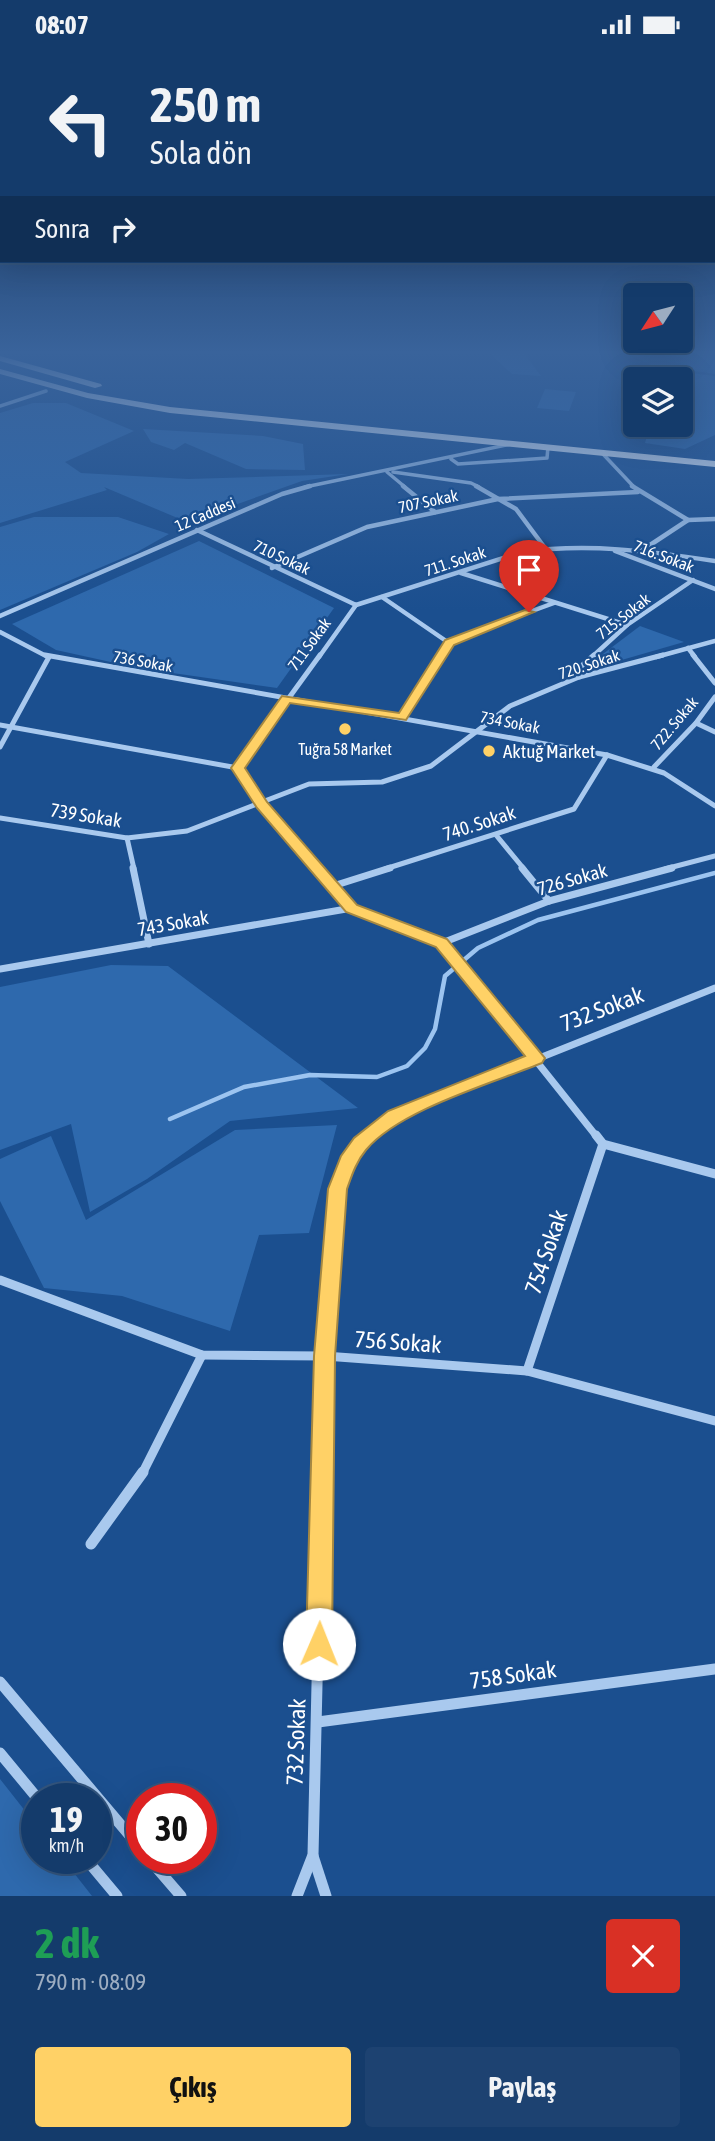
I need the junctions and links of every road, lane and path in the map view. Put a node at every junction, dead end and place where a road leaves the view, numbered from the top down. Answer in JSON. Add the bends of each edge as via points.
{"nodes":[{"id":1,"x":460,"y":438,"type":"edge"},
{"id":2,"x":522,"y":438,"type":"edge"},
{"id":3,"x":512,"y":444,"type":"junction"},
{"id":4,"x":548,"y":447,"type":"junction"},
{"id":5,"x":602,"y":453,"type":"junction"},
{"id":6,"x":715,"y":456,"type":"edge"},
{"id":7,"x":450,"y":459,"type":"junction"},
{"id":8,"x":715,"y":464,"type":"edge"},
{"id":9,"x":385,"y":471,"type":"junction"},
{"id":10,"x":638,"y":492,"type":"junction"},
{"id":11,"x":498,"y":499,"type":"junction"},
{"id":12,"x":435,"y":512,"type":"junction"},
{"id":13,"x":715,"y":519,"type":"edge"},
{"id":14,"x":688,"y":520,"type":"junction"},
{"id":15,"x":197,"y":530,"type":"junction"},
{"id":16,"x":604,"y":547,"type":"junction"},
{"id":17,"x":545,"y":548,"type":"junction"},
{"id":18,"x":642,"y":550,"type":"junction"},
{"id":19,"x":632,"y":557,"type":"junction"},
{"id":20,"x":715,"y":561,"type":"edge"},
{"id":21,"x":272,"y":568,"type":"junction"},
{"id":22,"x":460,"y":573,"type":"junction"},
{"id":23,"x":693,"y":580,"type":"junction"},
{"id":24,"x":715,"y":589,"type":"edge"},
{"id":25,"x":382,"y":597,"type":"junction"},
{"id":26,"x":554,"y":603,"type":"junction"},
{"id":27,"x":356,"y":605,"type":"junction"},
{"id":28,"x":0,"y":616,"type":"edge"},
{"id":29,"x":627,"y":625,"type":"junction"},
{"id":30,"x":0,"y":632,"type":"edge"},
{"id":31,"x":715,"y":642,"type":"edge"},
{"id":32,"x":449,"y":643,"type":"junction"},
{"id":33,"x":688,"y":647,"type":"junction"},
{"id":34,"x":49,"y":657,"type":"junction"},
{"id":35,"x":579,"y":677,"type":"junction"},
{"id":36,"x":715,"y":683,"type":"edge"},
{"id":37,"x":715,"y":697,"type":"edge"},
{"id":38,"x":287,"y":698,"type":"junction"},
{"id":39,"x":402,"y":717,"type":"junction"},
{"id":40,"x":696,"y":723,"type":"junction"},
{"id":41,"x":0,"y":725,"type":"edge"},
{"id":42,"x":10,"y":727,"type":"junction"},
{"id":43,"x":479,"y":730,"type":"junction"},
{"id":44,"x":715,"y":731,"type":"edge"},
{"id":45,"x":0,"y":747,"type":"edge"},
{"id":46,"x":607,"y":755,"type":"junction"},
{"id":47,"x":654,"y":767,"type":"junction"},
{"id":48,"x":238,"y":768,"type":"junction"},
{"id":49,"x":262,"y":805,"type":"junction"},
{"id":50,"x":715,"y":806,"type":"edge"},
{"id":51,"x":0,"y":818,"type":"edge"},
{"id":52,"x":496,"y":835,"type":"junction"},
{"id":53,"x":127,"y":838,"type":"junction"},
{"id":54,"x":715,"y":856,"type":"edge"},
{"id":55,"x":333,"y":886,"type":"junction"},
{"id":56,"x":550,"y":901,"type":"junction"},
{"id":57,"x":352,"y":908,"type":"junction"},
{"id":58,"x":442,"y":943,"type":"junction"},
{"id":59,"x":149,"y":944,"type":"junction"},
{"id":60,"x":0,"y":969,"type":"edge"},
{"id":61,"x":715,"y":988,"type":"edge"},
{"id":62,"x":536,"y":1058,"type":"junction"},
{"id":63,"x":603,"y":1144,"type":"junction"},
{"id":64,"x":715,"y":1174,"type":"edge"},
{"id":65,"x":0,"y":1280,"type":"edge"},
{"id":66,"x":202,"y":1355,"type":"junction"},
{"id":67,"x":325,"y":1356,"type":"junction"},
{"id":68,"x":527,"y":1371,"type":"junction"},
{"id":69,"x":715,"y":1421,"type":"edge"},
{"id":70,"x":91,"y":1544,"type":"dead end"},
{"id":71,"x":715,"y":1669,"type":"edge"},
{"id":72,"x":0,"y":1682,"type":"edge"},
{"id":73,"x":318,"y":1722,"type":"junction"},
{"id":74,"x":0,"y":1753,"type":"edge"},
{"id":75,"x":24,"y":1783,"type":"edge"},
{"id":76,"x":126,"y":1831,"type":"edge"},
{"id":77,"x":313,"y":1855,"type":"junction"},
{"id":78,"x":99,"y":1874,"type":"edge"},
{"id":79,"x":162,"y":1874,"type":"edge"},
{"id":80,"x":117,"y":1896,"type":"edge"},
{"id":81,"x":181,"y":1896,"type":"edge"},
{"id":82,"x":297,"y":1896,"type":"edge"},
{"id":83,"x":326,"y":1896,"type":"edge"}],
"edges":[{"from":1,"to":3,"type":"main road"},
{"from":2,"to":6,"type":"main road"},
{"from":3,"to":4,"type":"main road"},
{"from":3,"to":7,"type":"street","name":"12 Caddesi"},
{"from":4,"to":5,"type":"main road"},
{"from":4,"to":7,"type":"street","via":[[547,458],[458,464]]},
{"from":5,"to":8,"type":"main road"},
{"from":5,"to":10,"type":"street"},
{"from":7,"to":9,"type":"street","name":"12 Caddesi"},
{"from":9,"to":11,"type":"street","via":[[471,482]]},
{"from":9,"to":12,"type":"street"},
{"from":9,"to":15,"type":"street","name":"12 Caddesi","via":[[282,494]]},
{"from":10,"to":11,"type":"street","name":"707 Sokak"},
{"from":10,"to":14,"type":"street"},
{"from":11,"to":12,"type":"street","name":"707 Sokak"},
{"from":11,"to":17,"type":"street","via":[[516,509]]},
{"from":12,"to":21,"type":"street","name":"707 Sokak","via":[[367,527]]},
{"from":13,"to":14,"type":"street"},
{"from":14,"to":18,"type":"street"},
{"from":15,"to":21,"type":"street","name":"710 Sokak"},
{"from":15,"to":28,"type":"street","name":"12 Caddesi"},
{"from":16,"to":17,"type":"street","name":"711. Sokak"},
{"from":16,"to":18,"type":"street","name":"711. Sokak"},
{"from":16,"to":19,"type":"street","name":"716. Sokak"},
{"from":17,"to":22,"type":"street","name":"711. Sokak"},
{"from":18,"to":19,"type":"street"},
{"from":18,"to":20,"type":"street","name":"711. Sokak"},
{"from":19,"to":23,"type":"street","name":"716. Sokak"},
{"from":21,"to":27,"type":"street","name":"710 Sokak"},
{"from":22,"to":25,"type":"street","name":"711. Sokak"},
{"from":22,"to":26,"type":"street"},
{"from":23,"to":24,"type":"street","name":"716. Sokak"},
{"from":23,"to":29,"type":"street","name":"715. Sokak"},
{"from":25,"to":27,"type":"street","name":"711. Sokak"},
{"from":25,"to":32,"type":"street"},
{"from":26,"to":29,"type":"street"},
{"from":26,"to":32,"type":"street"},
{"from":27,"to":38,"type":"street","name":"711 Sokak"},
{"from":29,"to":35,"type":"street","name":"715. Sokak","via":[[578,669]]},
{"from":30,"to":34,"type":"street","name":"736 Sokak"},
{"from":31,"to":33,"type":"street","name":"720. Sokak"},
{"from":32,"to":39,"type":"street"},
{"from":33,"to":35,"type":"street","name":"720. Sokak"},
{"from":33,"to":36,"type":"street"},
{"from":34,"to":38,"type":"street","name":"736 Sokak"},
{"from":34,"to":42,"type":"street"},
{"from":35,"to":43,"type":"street","name":"720. Sokak","via":[[510,706]]},
{"from":37,"to":40,"type":"street","name":"722. Sokak"},
{"from":38,"to":39,"type":"street","name":"734 Sokak"},
{"from":38,"to":48,"type":"street","name":"711 Sokak"},
{"from":39,"to":43,"type":"street","name":"734 Sokak"},
{"from":40,"to":44,"type":"street"},
{"from":40,"to":47,"type":"street","name":"722. Sokak"},
{"from":41,"to":42,"type":"street"},
{"from":42,"to":45,"type":"street"},
{"from":42,"to":48,"type":"street"},
{"from":43,"to":46,"type":"street","name":"734 Sokak"},
{"from":43,"to":49,"type":"street","name":"739 Sokak","via":[[431,767],[382,782],[309,784]]},
{"from":46,"to":47,"type":"street","name":"734 Sokak"},
{"from":46,"to":52,"type":"street","name":"740. Sokak","via":[[574,809]]},
{"from":47,"to":50,"type":"street","name":"734 Sokak","via":[[678,778]]},
{"from":48,"to":49,"type":"street"},
{"from":49,"to":53,"type":"street","name":"739 Sokak","via":[[187,831]]},
{"from":49,"to":55,"type":"street"},
{"from":51,"to":53,"type":"street","name":"739 Sokak"},
{"from":52,"to":55,"type":"street","name":"740. Sokak"},
{"from":52,"to":56,"type":"street"},
{"from":53,"to":59,"type":"street"},
{"from":54,"to":56,"type":"street","name":"726 Sokak"},
{"from":55,"to":57,"type":"street"},
{"from":56,"to":58,"type":"street","name":"726 Sokak"},
{"from":57,"to":58,"type":"street"},
{"from":57,"to":59,"type":"street","name":"743 Sokak"},
{"from":58,"to":62,"type":"street"},
{"from":59,"to":60,"type":"street","name":"743 Sokak"},
{"from":61,"to":62,"type":"street","name":"732 Sokak"},
{"from":62,"to":63,"type":"street"},
{"from":62,"to":67,"type":"street","name":"732 Sokak","via":[[394,1116],[360,1144],[338,1189]]},
{"from":63,"to":64,"type":"street"},
{"from":63,"to":68,"type":"street","name":"754 Sokak"},
{"from":65,"to":66,"type":"street","name":"756 Sokak"},
{"from":66,"to":67,"type":"street","name":"756 Sokak"},
{"from":66,"to":70,"type":"street","via":[[146,1468]]},
{"from":67,"to":68,"type":"street","name":"756 Sokak"},
{"from":67,"to":73,"type":"street","name":"732 Sokak"},
{"from":68,"to":69,"type":"street","name":"756 Sokak"},
{"from":71,"to":73,"type":"street","name":"758 Sokak"},
{"from":72,"to":76,"type":"street"},
{"from":73,"to":77,"type":"street","name":"732 Sokak"},
{"from":74,"to":75,"type":"street"},
{"from":77,"to":82,"type":"street","name":"732 Sokak"},
{"from":77,"to":83,"type":"street","name":"732 Sokak"},
{"from":78,"to":80,"type":"street"},
{"from":79,"to":81,"type":"street"}]}
